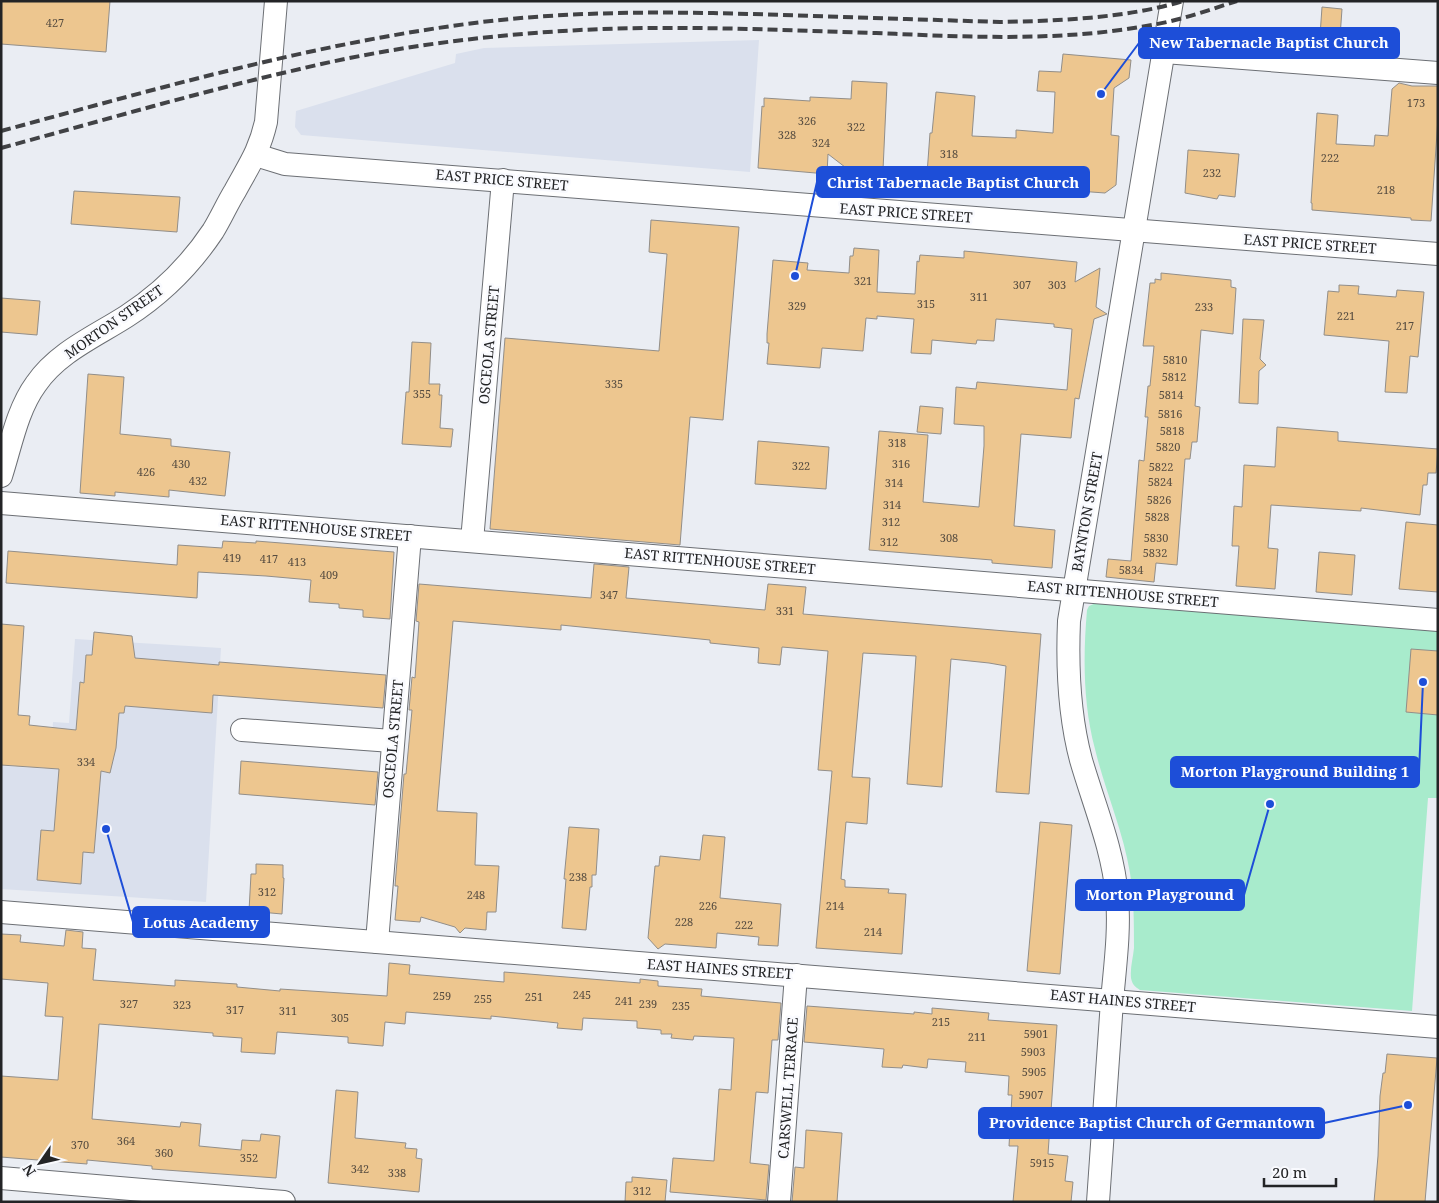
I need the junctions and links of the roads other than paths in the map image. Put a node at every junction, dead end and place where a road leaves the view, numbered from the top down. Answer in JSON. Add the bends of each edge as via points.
{"nodes":[{"id":1,"x":276,"y":1,"type":"edge"},
{"id":2,"x":1172,"y":1,"type":"edge"},
{"id":3,"x":1164,"y":52,"type":"junction"},
{"id":4,"x":1438,"y":73,"type":"edge"},
{"id":5,"x":256,"y":155,"type":"junction"},
{"id":6,"x":503,"y":180,"type":"junction"},
{"id":7,"x":1134,"y":230,"type":"junction"},
{"id":8,"x":1438,"y":254,"type":"edge"},
{"id":9,"x":1,"y":476,"type":"edge"},
{"id":10,"x":1,"y":503,"type":"edge"},
{"id":11,"x":410,"y":536,"type":"junction"},
{"id":12,"x":472,"y":541,"type":"junction"},
{"id":13,"x":1073,"y":590,"type":"junction"},
{"id":14,"x":1438,"y":620,"type":"edge"},
{"id":15,"x":242,"y":730,"type":"dead end"},
{"id":16,"x":392,"y":741,"type":"junction"},
{"id":17,"x":1,"y":912,"type":"edge"},
{"id":18,"x":376,"y":942,"type":"junction"},
{"id":19,"x":796,"y":975,"type":"junction"},
{"id":20,"x":1112,"y":1000,"type":"junction"},
{"id":21,"x":1438,"y":1026,"type":"edge"},
{"id":22,"x":1,"y":1178,"type":"edge"},
{"id":23,"x":284,"y":1202,"type":"edge"},
{"id":24,"x":779,"y":1202,"type":"edge"},
{"id":25,"x":1098,"y":1202,"type":"edge"}],
"edges":[{"from":1,"to":5,"type":"street","name":"MORTON STREET","via":[[266,122]]},
{"from":2,"to":3,"type":"street","name":"BAYNTON STREET"},
{"from":3,"to":4,"type":"street"},
{"from":3,"to":7,"type":"street","name":"BAYNTON STREET"},
{"from":5,"to":6,"type":"street","name":"EAST PRICE STREET","via":[[285,164]]},
{"from":5,"to":9,"type":"street","name":"MORTON STREET","via":[[212,231],[178,273],[146,303],[65,355],[37,383],[20,415]]},
{"from":6,"to":7,"type":"street","name":"EAST PRICE STREET"},
{"from":6,"to":12,"type":"street","name":"OSCEOLA STREET"},
{"from":7,"to":8,"type":"street","name":"EAST PRICE STREET"},
{"from":7,"to":13,"type":"street","name":"BAYNTON STREET"},
{"from":10,"to":11,"type":"street","name":"EAST RITTENHOUSE STREET"},
{"from":11,"to":12,"type":"street","name":"EAST RITTENHOUSE STREET"},
{"from":11,"to":16,"type":"street","name":"OSCEOLA STREET"},
{"from":12,"to":13,"type":"street","name":"EAST RITTENHOUSE STREET"},
{"from":13,"to":14,"type":"street","name":"EAST RITTENHOUSE STREET"},
{"from":13,"to":20,"type":"street","name":"BAYNTON STREET","via":[[1068,648],[1074,727],[1113,867],[1117,895],[1117,951]]},
{"from":15,"to":16,"type":"street"},
{"from":16,"to":18,"type":"street","name":"OSCEOLA STREET"},
{"from":17,"to":18,"type":"street","name":"EAST HAINES STREET"},
{"from":18,"to":19,"type":"street","name":"EAST HAINES STREET"},
{"from":19,"to":20,"type":"street","name":"EAST HAINES STREET"},
{"from":19,"to":24,"type":"street","name":"CARSWELL TERRACE"},
{"from":20,"to":21,"type":"street","name":"EAST HAINES STREET"},
{"from":20,"to":25,"type":"street","name":"BAYNTON STREET"},
{"from":22,"to":23,"type":"street"}]}
